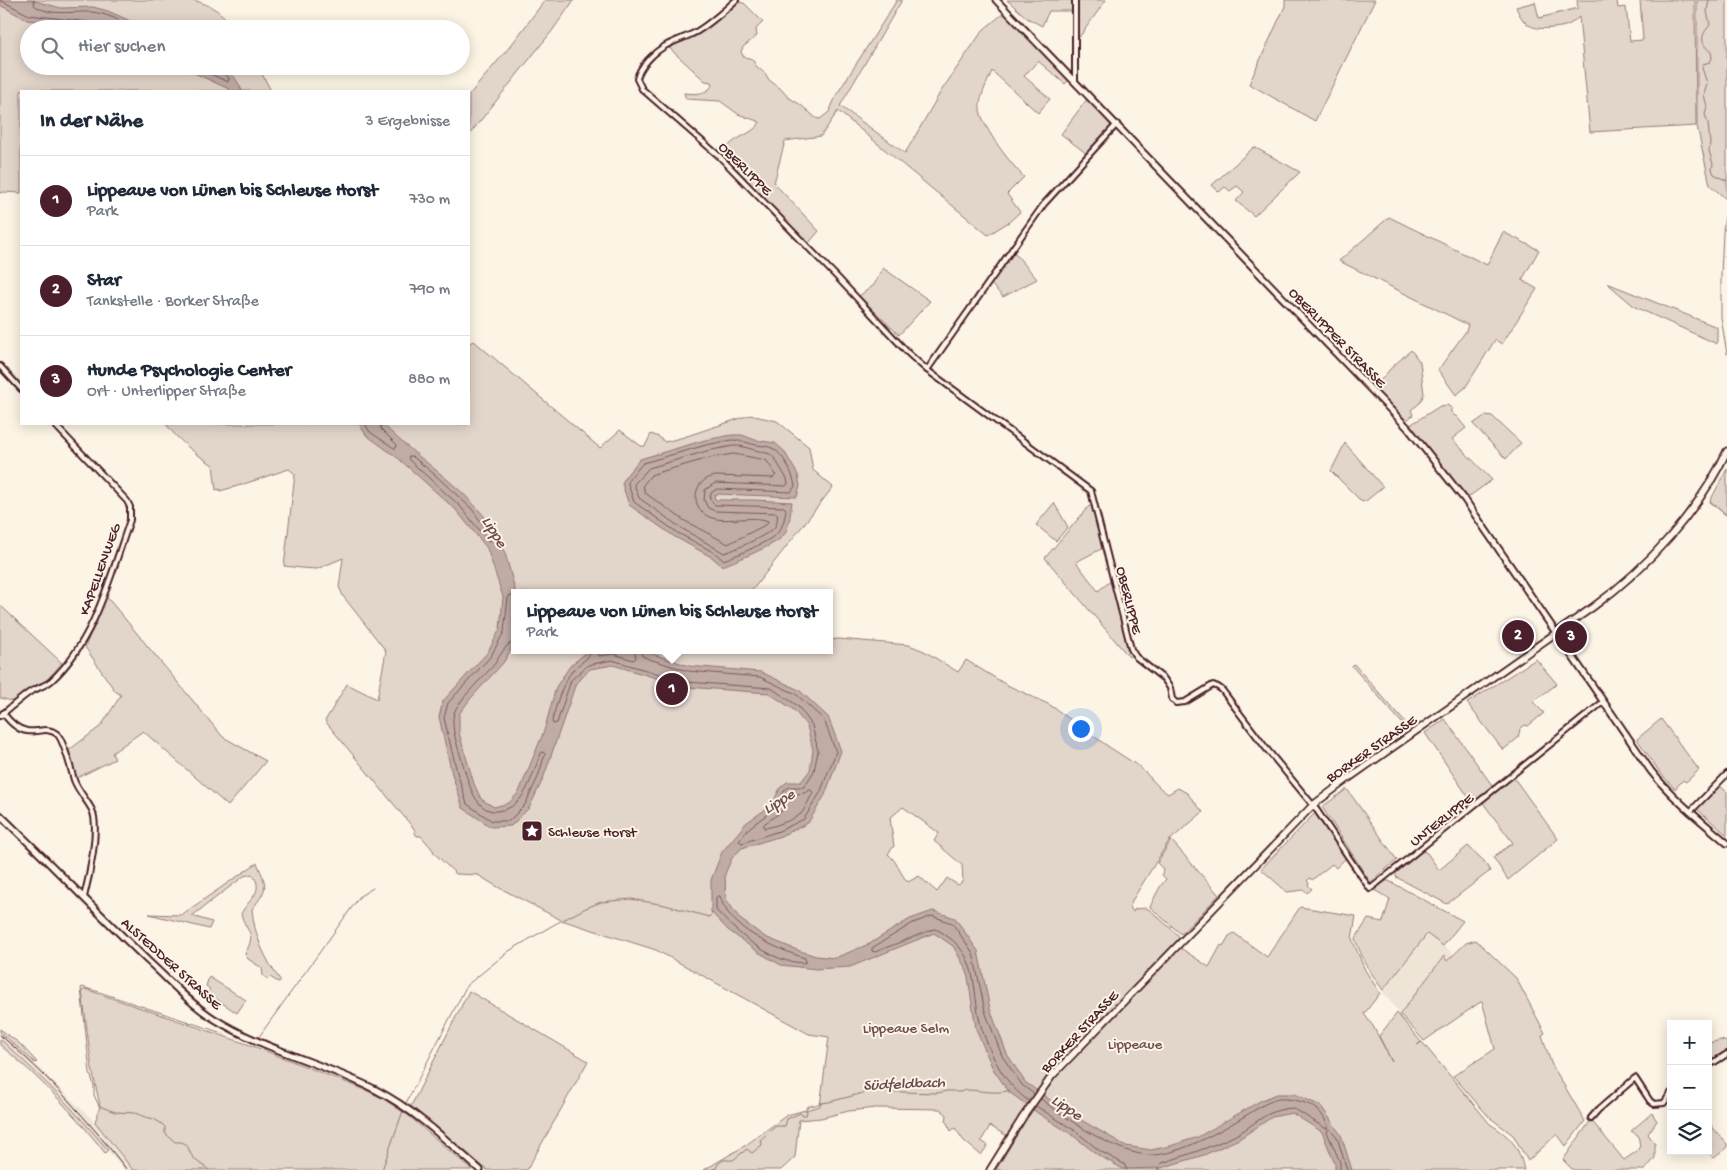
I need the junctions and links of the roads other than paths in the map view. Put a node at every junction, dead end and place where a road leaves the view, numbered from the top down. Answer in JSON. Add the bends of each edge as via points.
{"nodes":[{"id":1,"x":736,"y":0,"type":"edge"},
{"id":2,"x":996,"y":0,"type":"edge"},
{"id":3,"x":1076,"y":0,"type":"edge"},
{"id":4,"x":1075,"y":81,"type":"junction"},
{"id":5,"x":1117,"y":124,"type":"junction"},
{"id":6,"x":0,"y":366,"type":"edge"},
{"id":7,"x":926,"y":370,"type":"junction"},
{"id":8,"x":20,"y":388,"type":"edge"},
{"id":9,"x":55,"y":425,"type":"edge"},
{"id":10,"x":1727,"y":451,"type":"edge"},
{"id":11,"x":1556,"y":633,"type":"junction"},
{"id":12,"x":1604,"y":702,"type":"junction"},
{"id":13,"x":2,"y":714,"type":"edge"},
{"id":14,"x":1727,"y":774,"type":"edge"},
{"id":15,"x":1313,"y":805,"type":"junction"},
{"id":16,"x":1690,"y":812,"type":"junction"},
{"id":17,"x":0,"y":815,"type":"edge"},
{"id":18,"x":1727,"y":843,"type":"edge"},
{"id":19,"x":84,"y":897,"type":"junction"},
{"id":20,"x":1727,"y":1054,"type":"edge"},
{"id":21,"x":1710,"y":1065,"type":"edge"},
{"id":22,"x":1667,"y":1098,"type":"edge"},
{"id":23,"x":1591,"y":1118,"type":"dead end"},
{"id":24,"x":480,"y":1170,"type":"edge"},
{"id":25,"x":990,"y":1170,"type":"edge"}],
"edges":[{"from":1,"to":7,"type":"street","name":"OBERLIPPE","via":[[700,29],[665,46],[638,73],[636,80],[719,156]]},
{"from":2,"to":4,"type":"street","name":"OBERLIPPER STRASSE"},
{"from":3,"to":4,"type":"street"},
{"from":4,"to":5,"type":"street","name":"OBERLIPPER STRASSE"},
{"from":5,"to":7,"type":"street","via":[[1044,204]]},
{"from":5,"to":11,"type":"street","name":"OBERLIPPER STRASSE","via":[[1408,428],[1465,500]]},
{"from":6,"to":8,"type":"street"},
{"from":7,"to":15,"type":"street","name":"OBERLIPPE","via":[[1091,492],[1134,654],[1164,679],[1176,703],[1185,702],[1209,687],[1218,687]]},
{"from":9,"to":13,"type":"street","name":"KAPELLENWEG","via":[[127,501],[130,520],[84,639],[50,681],[28,693]]},
{"from":10,"to":11,"type":"main road","name":"BORKER STRASSE","via":[[1700,500],[1656,550],[1619,587]]},
{"from":11,"to":12,"type":"street","name":"OBERLIPPER STRASSE"},
{"from":11,"to":15,"type":"main road","name":"BORKER STRASSE"},
{"from":12,"to":15,"type":"street","name":"UNTERLIPPE","via":[[1370,889]]},
{"from":12,"to":16,"type":"street","name":"OBERLIPPER STRASSE","via":[[1651,771]]},
{"from":13,"to":19,"type":"street","name":"KAPELLENWEG","via":[[26,732],[47,730],[59,737],[75,783],[93,812],[93,850]]},
{"from":14,"to":16,"type":"street"},
{"from":15,"to":25,"type":"main road","name":"BORKER STRASSE","via":[[1052,1076]]},
{"from":16,"to":18,"type":"street","name":"OBERLIPPER STRASSE"},
{"from":17,"to":19,"type":"street","name":"ALSTEDDER STRASSE"},
{"from":19,"to":24,"type":"street","name":"ALSTEDDER STRASSE","via":[[211,1017],[235,1032],[376,1090],[408,1109]]},
{"from":20,"to":21,"type":"street"},
{"from":22,"to":23,"type":"street","via":[[1654,1104],[1635,1078]]}]}
